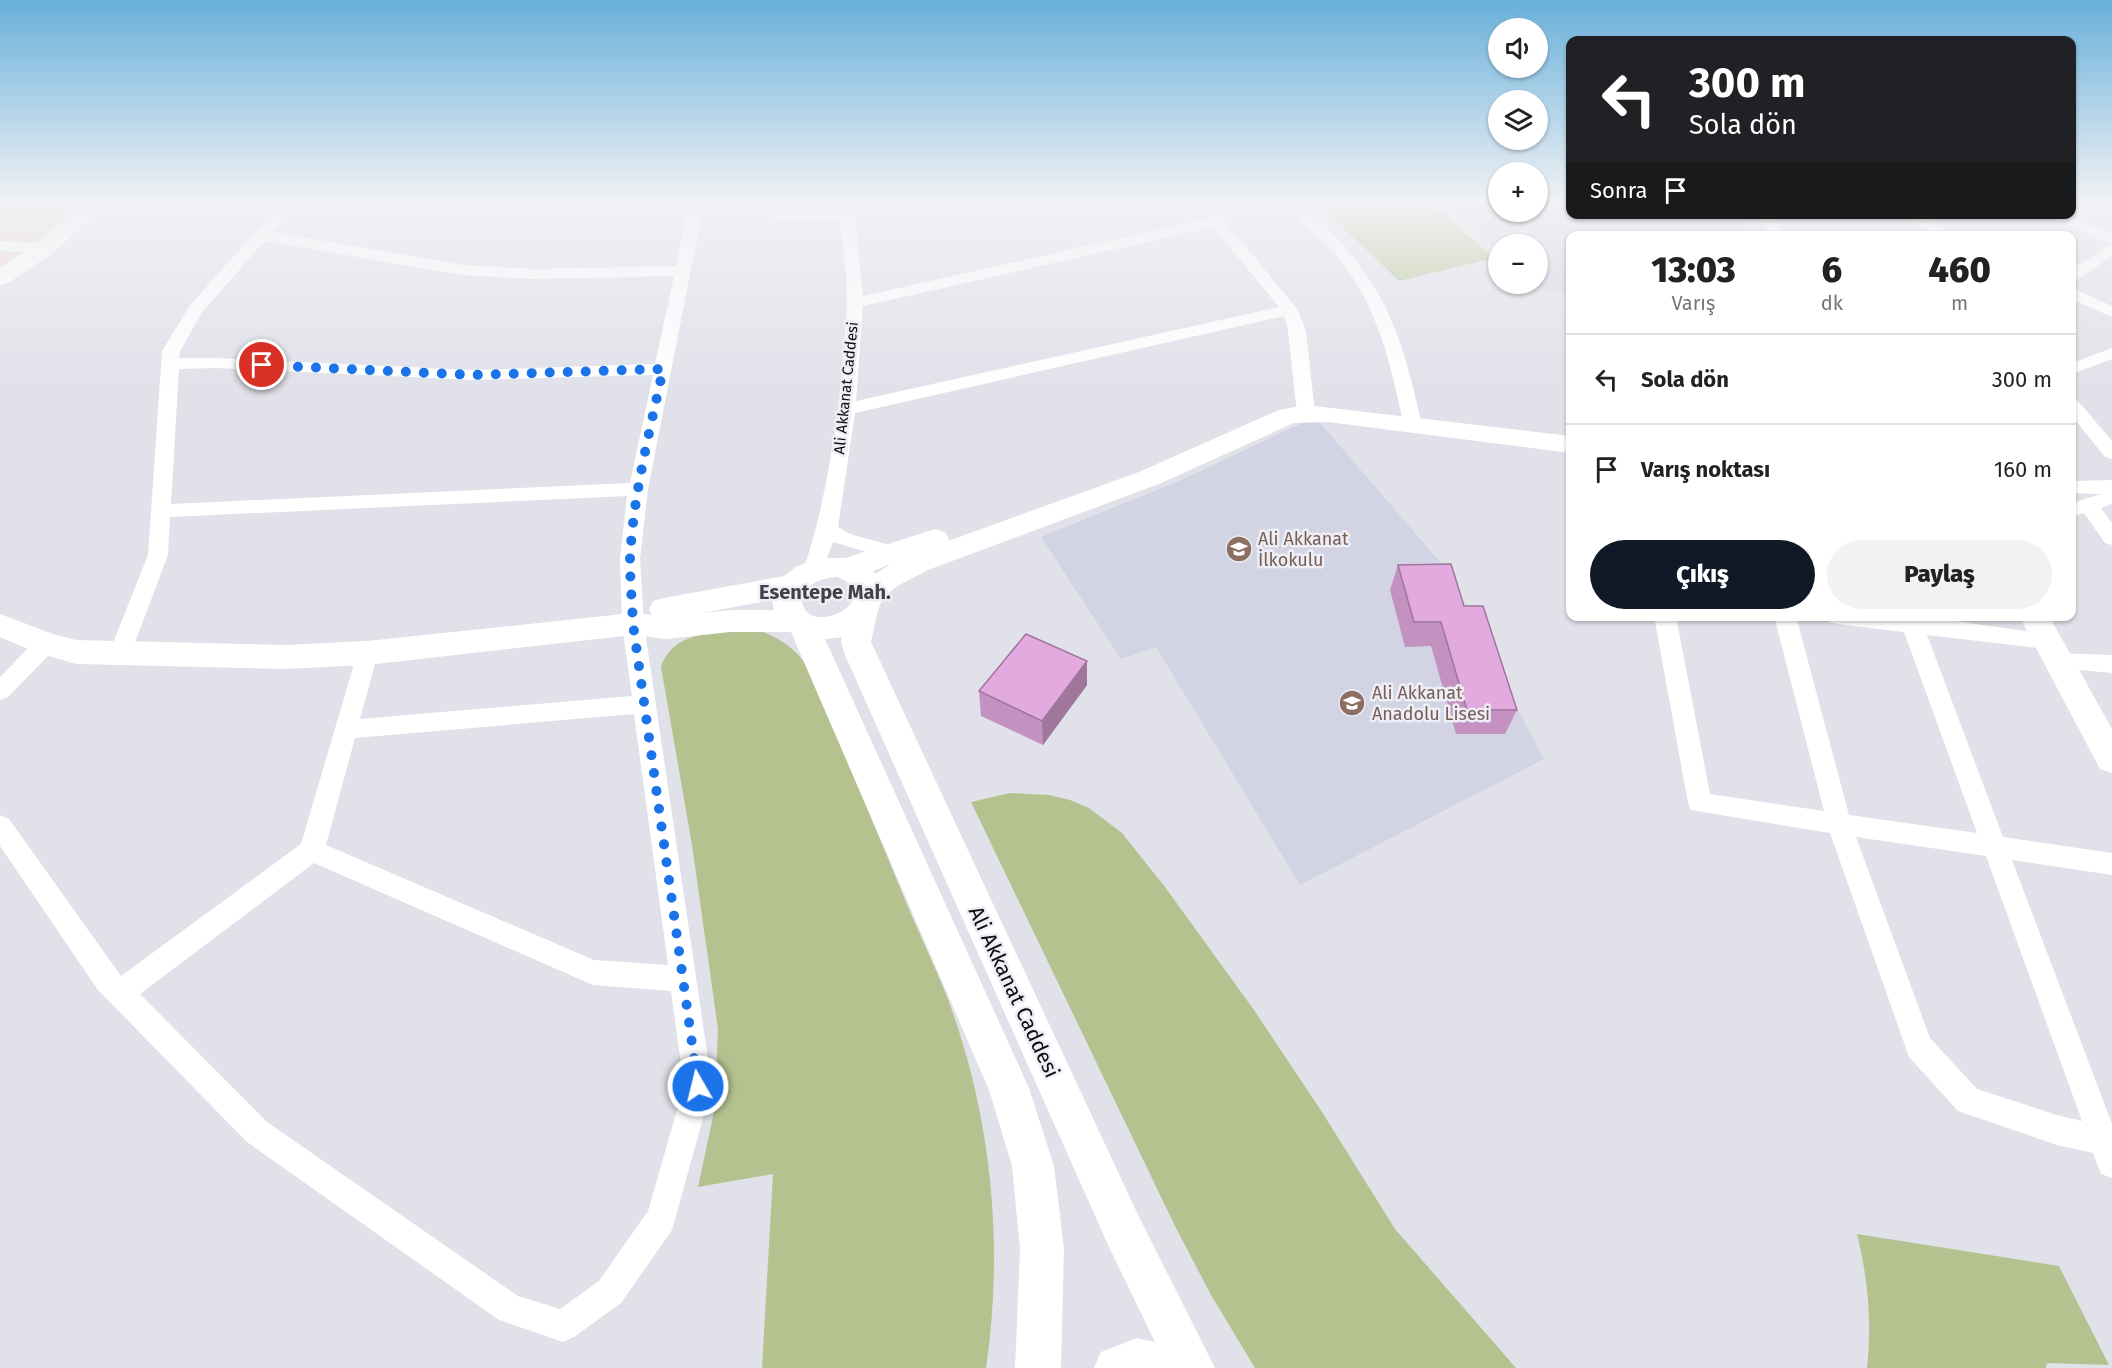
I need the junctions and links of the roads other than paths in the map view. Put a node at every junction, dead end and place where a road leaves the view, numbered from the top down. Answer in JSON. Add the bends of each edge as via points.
{"nodes":[{"id":1,"x":18,"y":266,"type":"edge"},
{"id":2,"x":233,"y":266,"type":"edge"},
{"id":3,"x":439,"y":266,"type":"edge"},
{"id":4,"x":684,"y":266,"type":"edge"},
{"id":5,"x":851,"y":266,"type":"edge"},
{"id":6,"x":1020,"y":266,"type":"edge"},
{"id":7,"x":1254,"y":266,"type":"edge"},
{"id":8,"x":1351,"y":266,"type":"edge"},
{"id":9,"x":683,"y":271,"type":"junction"},
{"id":10,"x":0,"y":278,"type":"edge"},
{"id":11,"x":2076,"y":295,"type":"edge"},
{"id":12,"x":855,"y":303,"type":"junction"},
{"id":13,"x":1290,"y":310,"type":"junction"},
{"id":14,"x":2112,"y":312,"type":"edge"},
{"id":15,"x":2112,"y":353,"type":"edge"},
{"id":16,"x":170,"y":364,"type":"junction"},
{"id":17,"x":2076,"y":367,"type":"edge"},
{"id":18,"x":663,"y":369,"type":"junction"},
{"id":19,"x":846,"y":409,"type":"junction"},
{"id":20,"x":2076,"y":410,"type":"edge"},
{"id":21,"x":1306,"y":413,"type":"junction"},
{"id":22,"x":1413,"y":426,"type":"junction"},
{"id":23,"x":1566,"y":445,"type":"edge"},
{"id":24,"x":2112,"y":453,"type":"edge"},
{"id":25,"x":1149,"y":478,"type":"junction"},
{"id":26,"x":2076,"y":487,"type":"edge"},
{"id":27,"x":2112,"y":487,"type":"edge"},
{"id":28,"x":638,"y":489,"type":"junction"},
{"id":29,"x":2112,"y":497,"type":"edge"},
{"id":30,"x":2080,"y":507,"type":"edge"},
{"id":31,"x":160,"y":511,"type":"junction"},
{"id":32,"x":827,"y":530,"type":"junction"},
{"id":33,"x":2112,"y":538,"type":"edge"},
{"id":34,"x":890,"y":552,"type":"junction"},
{"id":35,"x":845,"y":569,"type":"junction"},
{"id":36,"x":803,"y":578,"type":"junction"},
{"id":37,"x":867,"y":602,"type":"junction"},
{"id":38,"x":1666,"y":621,"type":"edge"},
{"id":39,"x":1786,"y":621,"type":"edge"},
{"id":40,"x":1911,"y":621,"type":"edge"},
{"id":41,"x":801,"y":622,"type":"junction"},
{"id":42,"x":633,"y":624,"type":"junction"},
{"id":43,"x":0,"y":625,"type":"edge"},
{"id":44,"x":2046,"y":639,"type":"edge"},
{"id":45,"x":46,"y":644,"type":"junction"},
{"id":46,"x":120,"y":653,"type":"junction"},
{"id":47,"x":367,"y":653,"type":"junction"},
{"id":48,"x":2112,"y":664,"type":"edge"},
{"id":49,"x":0,"y":690,"type":"edge"},
{"id":50,"x":645,"y":704,"type":"junction"},
{"id":51,"x":346,"y":729,"type":"junction"},
{"id":52,"x":2112,"y":759,"type":"edge"},
{"id":53,"x":1839,"y":823,"type":"junction"},
{"id":54,"x":0,"y":826,"type":"edge"},
{"id":55,"x":1995,"y":847,"type":"junction"},
{"id":56,"x":312,"y":849,"type":"junction"},
{"id":57,"x":2112,"y":864,"type":"edge"},
{"id":58,"x":683,"y":979,"type":"junction"},
{"id":59,"x":120,"y":993,"type":"junction"},
{"id":60,"x":2109,"y":1149,"type":"edge"},
{"id":61,"x":1038,"y":1368,"type":"edge"},
{"id":62,"x":1117,"y":1368,"type":"edge"},
{"id":63,"x":1170,"y":1368,"type":"edge"},
{"id":64,"x":1192,"y":1368,"type":"edge"}],
"edges":[{"from":1,"to":10,"type":"main road"},
{"from":2,"to":16,"type":"street","via":[[196,309],[171,351]]},
{"from":3,"to":9,"type":"street","via":[[533,274]]},
{"from":4,"to":9,"type":"street"},
{"from":5,"to":12,"type":"street","name":"Ali Akkanat Caddesi"},
{"from":6,"to":12,"type":"street"},
{"from":7,"to":13,"type":"street"},
{"from":8,"to":22,"type":"street","via":[[1370,290],[1396,351]]},
{"from":9,"to":18,"type":"street"},
{"from":11,"to":14,"type":"street"},
{"from":12,"to":19,"type":"street","name":"Ali Akkanat Caddesi"},
{"from":13,"to":19,"type":"street"},
{"from":13,"to":21,"type":"street","via":[[1297,331]]},
{"from":15,"to":17,"type":"street"},
{"from":16,"to":18,"type":"street","via":[[473,375]]},
{"from":16,"to":31,"type":"street"},
{"from":18,"to":28,"type":"street"},
{"from":19,"to":32,"type":"street","name":"Ali Akkanat Caddesi"},
{"from":20,"to":24,"type":"street"},
{"from":21,"to":22,"type":"main road"},
{"from":21,"to":25,"type":"main road","via":[[1288,416]]},
{"from":22,"to":23,"type":"main road"},
{"from":25,"to":34,"type":"main road"},
{"from":25,"to":37,"type":"main road","via":[[918,563],[891,577]]},
{"from":26,"to":27,"type":"street"},
{"from":28,"to":31,"type":"street"},
{"from":28,"to":42,"type":"street","via":[[630,559]]},
{"from":29,"to":30,"type":"street"},
{"from":30,"to":33,"type":"street"},
{"from":31,"to":46,"type":"street","via":[[158,555]]},
{"from":32,"to":34,"type":"street","via":[[843,539]]},
{"from":32,"to":36,"type":"street","name":"Ali Akkanat Caddesi"},
{"from":34,"to":35,"type":"main road"},
{"from":35,"to":36,"type":"main road","via":[[832,567]]},
{"from":35,"to":37,"type":"main road","via":[[865,579]]},
{"from":36,"to":41,"type":"main road","via":[[788,595],[787,604]]},
{"from":36,"to":42,"type":"main road","via":[[662,609]]},
{"from":37,"to":41,"type":"main road","via":[[849,623],[836,627],[815,628]]},
{"from":37,"to":64,"type":"main road","name":"Ali Akkanat Caddesi","via":[[856,642],[860,656],[1124,1232]]},
{"from":38,"to":53,"type":"street","via":[[1700,803]]},
{"from":39,"to":53,"type":"street"},
{"from":40,"to":44,"type":"street"},
{"from":40,"to":55,"type":"street"},
{"from":41,"to":42,"type":"main road","via":[[730,621],[666,628]]},
{"from":41,"to":61,"type":"main road","via":[[1009,1088],[1033,1166],[1042,1249]]},
{"from":42,"to":47,"type":"main road"},
{"from":42,"to":50,"type":"street"},
{"from":43,"to":45,"type":"main road"},
{"from":44,"to":48,"type":"street"},
{"from":44,"to":52,"type":"main road"},
{"from":45,"to":46,"type":"main road","via":[[76,652]]},
{"from":45,"to":49,"type":"street"},
{"from":46,"to":47,"type":"main road","via":[[285,657]]},
{"from":47,"to":51,"type":"street"},
{"from":50,"to":51,"type":"street"},
{"from":50,"to":58,"type":"street"},
{"from":51,"to":56,"type":"street"},
{"from":53,"to":55,"type":"street"},
{"from":53,"to":60,"type":"street","via":[[1919,1047],[1968,1101]]},
{"from":54,"to":59,"type":"street"},
{"from":55,"to":57,"type":"street"},
{"from":55,"to":60,"type":"street"},
{"from":56,"to":58,"type":"street","via":[[593,972]]},
{"from":56,"to":59,"type":"street"},
{"from":58,"to":59,"type":"street","via":[[698,1086],[661,1219],[610,1292],[563,1326],[510,1309],[257,1132]]},
{"from":62,"to":63,"type":"main road","via":[[1137,1360]]}]}
